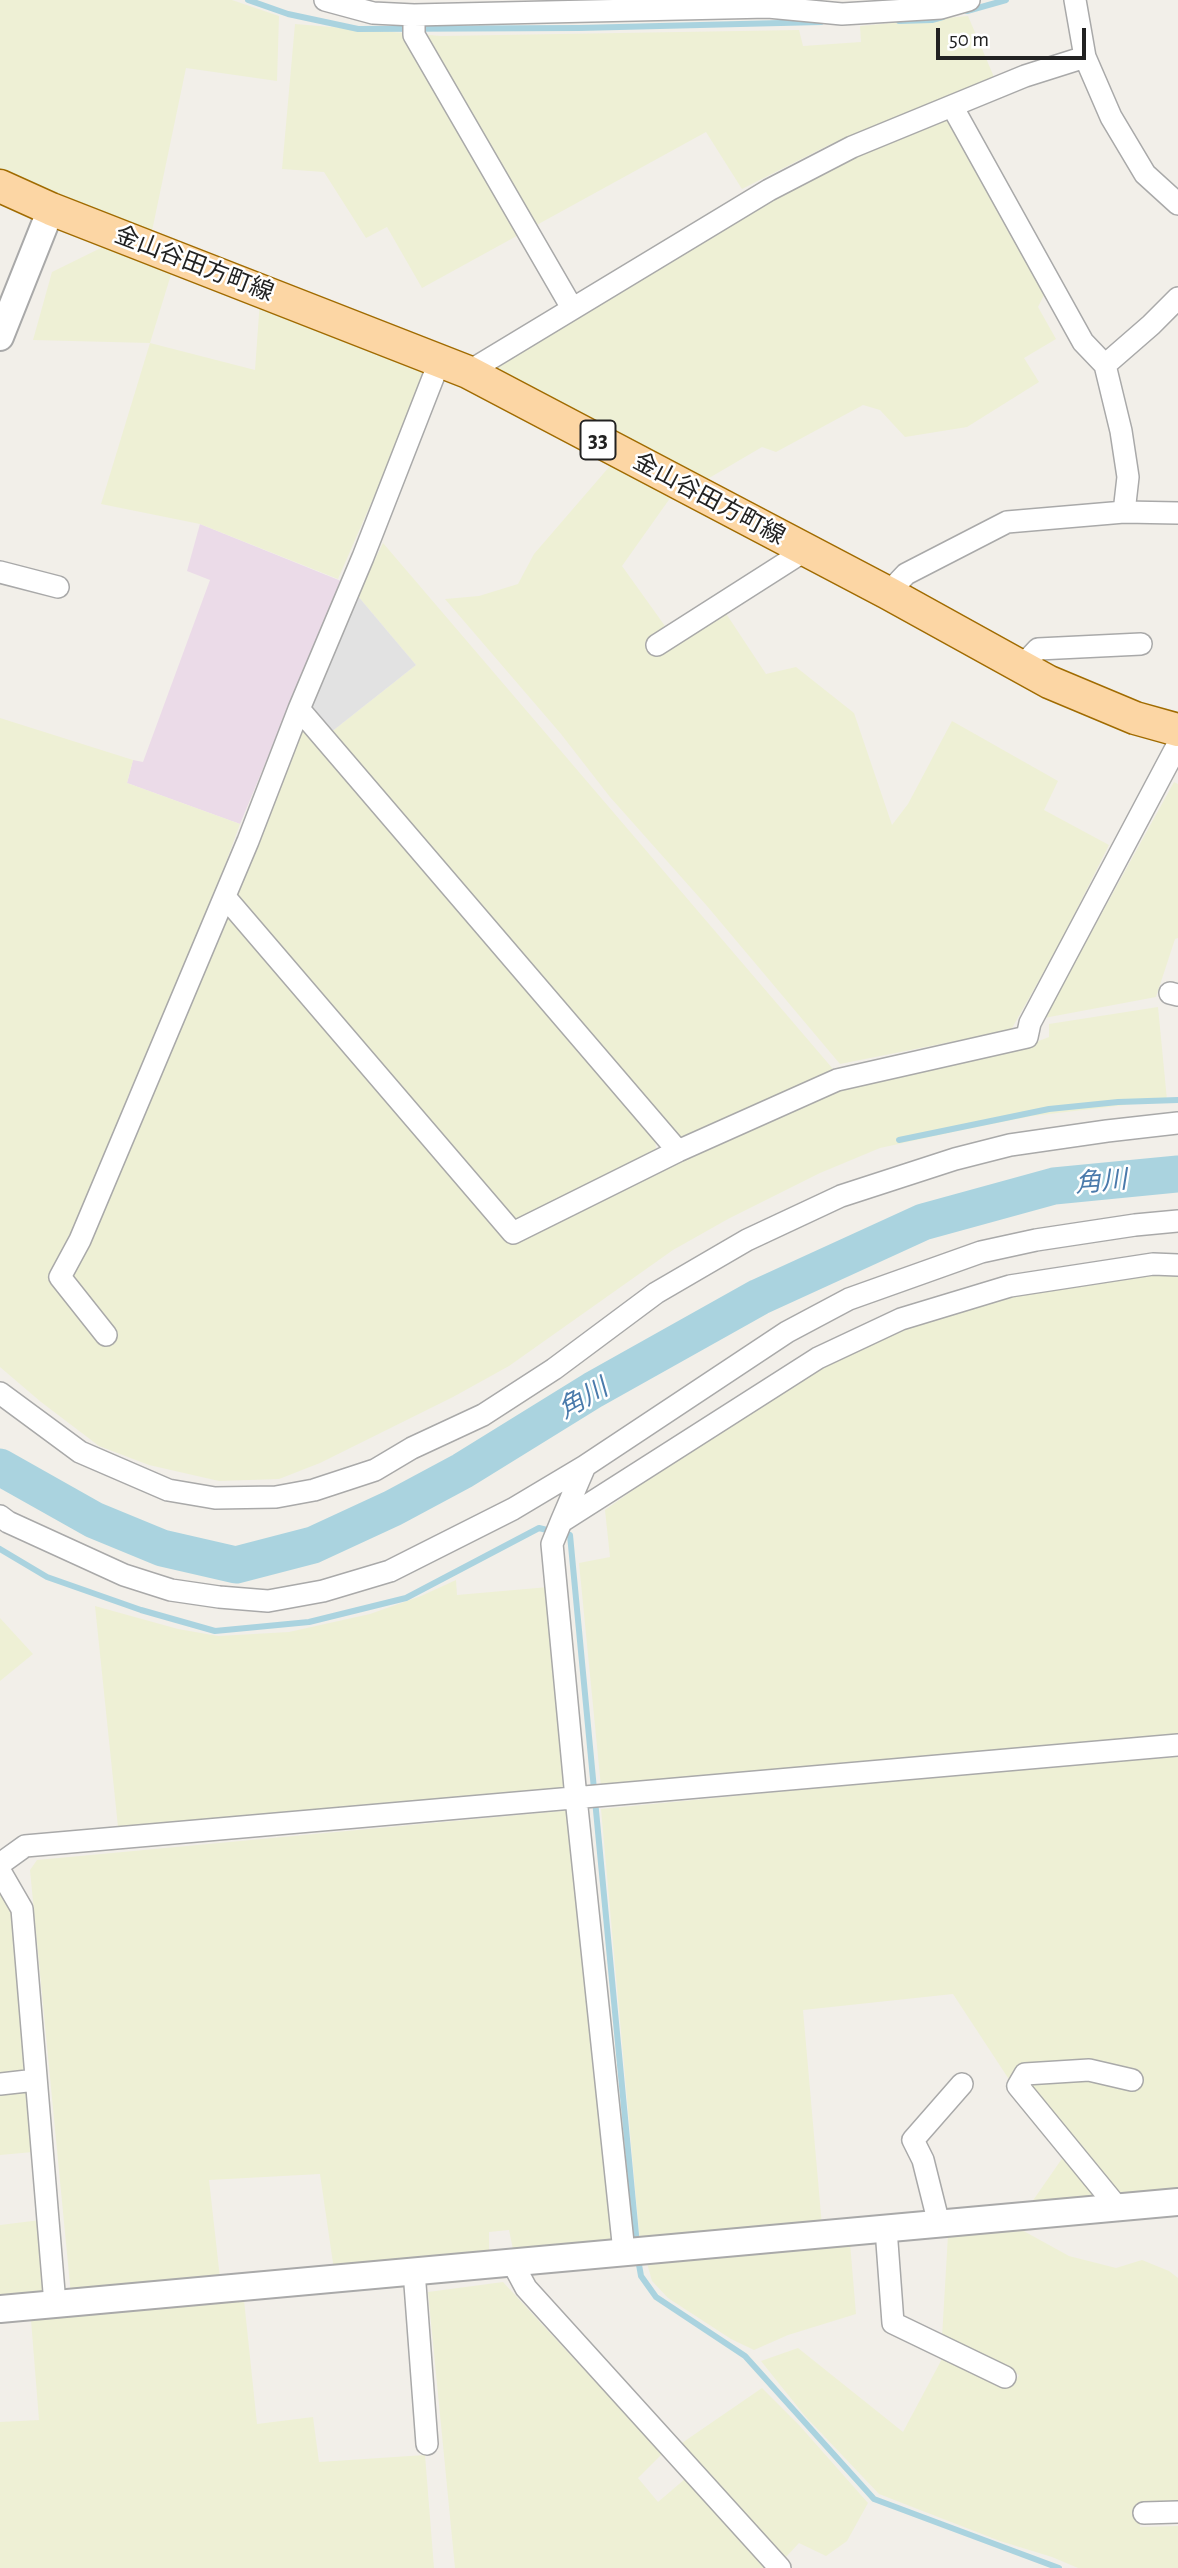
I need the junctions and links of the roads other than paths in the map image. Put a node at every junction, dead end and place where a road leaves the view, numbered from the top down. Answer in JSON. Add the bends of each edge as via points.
{"nodes":[{"id":1,"x":325,"y":0,"type":"edge"},
{"id":2,"x":969,"y":0,"type":"edge"},
{"id":3,"x":1075,"y":0,"type":"edge"},
{"id":4,"x":768,"y":4,"type":"edge"},
{"id":5,"x":414,"y":15,"type":"junction"},
{"id":6,"x":1085,"y":57,"type":"junction"},
{"id":7,"x":952,"y":106,"type":"junction"},
{"id":8,"x":0,"y":186,"type":"edge"},
{"id":9,"x":1178,"y":205,"type":"edge"},
{"id":10,"x":51,"y":209,"type":"junction"},
{"id":11,"x":1178,"y":298,"type":"edge"},
{"id":12,"x":572,"y":308,"type":"junction"},
{"id":13,"x":0,"y":337,"type":"edge"},
{"id":14,"x":1105,"y":365,"type":"junction"},
{"id":15,"x":454,"y":366,"type":"junction"},
{"id":16,"x":1124,"y":512,"type":"junction"},
{"id":17,"x":1178,"y":513,"type":"edge"},
{"id":18,"x":806,"y":550,"type":"junction"},
{"id":19,"x":0,"y":572,"type":"edge"},
{"id":20,"x":58,"y":587,"type":"dead end"},
{"id":21,"x":888,"y":593,"type":"junction"},
{"id":22,"x":1141,"y":644,"type":"dead end"},
{"id":23,"x":657,"y":645,"type":"dead end"},
{"id":24,"x":1021,"y":667,"type":"junction"},
{"id":25,"x":299,"y":709,"type":"junction"},
{"id":26,"x":1178,"y":730,"type":"edge"},
{"id":27,"x":1178,"y":744,"type":"edge"},
{"id":28,"x":225,"y":897,"type":"junction"},
{"id":29,"x":1178,"y":1123,"type":"edge"},
{"id":30,"x":678,"y":1152,"type":"junction"},
{"id":31,"x":1178,"y":1221,"type":"edge"},
{"id":32,"x":1178,"y":1265,"type":"edge"},
{"id":33,"x":106,"y":1335,"type":"dead end"},
{"id":34,"x":0,"y":1393,"type":"edge"},
{"id":35,"x":585,"y":1466,"type":"junction"},
{"id":36,"x":0,"y":1516,"type":"edge"},
{"id":37,"x":561,"y":1522,"type":"junction"},
{"id":38,"x":1178,"y":1745,"type":"edge"},
{"id":39,"x":576,"y":1798,"type":"junction"},
{"id":40,"x":0,"y":1864,"type":"edge"},
{"id":41,"x":0,"y":1871,"type":"edge"},
{"id":42,"x":36,"y":2080,"type":"junction"},
{"id":43,"x":1132,"y":2080,"type":"dead end"},
{"id":44,"x":0,"y":2084,"type":"edge"},
{"id":45,"x":962,"y":2084,"type":"dead end"},
{"id":46,"x":1178,"y":2202,"type":"edge"},
{"id":47,"x":1118,"y":2208,"type":"junction"},
{"id":48,"x":939,"y":2224,"type":"junction"},
{"id":49,"x":886,"y":2229,"type":"junction"},
{"id":50,"x":624,"y":2252,"type":"junction"},
{"id":51,"x":512,"y":2262,"type":"junction"},
{"id":52,"x":414,"y":2271,"type":"junction"},
{"id":53,"x":55,"y":2305,"type":"junction"},
{"id":54,"x":0,"y":2309,"type":"edge"},
{"id":55,"x":1006,"y":2377,"type":"dead end"},
{"id":56,"x":427,"y":2444,"type":"dead end"},
{"id":57,"x":1178,"y":2512,"type":"edge"},
{"id":58,"x":1144,"y":2513,"type":"dead end"},
{"id":59,"x":780,"y":2568,"type":"edge"}],
"edges":[{"from":1,"to":5,"type":"street","via":[[373,13]]},
{"from":2,"to":4,"type":"street","via":[[941,8],[842,14]]},
{"from":3,"to":6,"type":"street"},
{"from":4,"to":5,"type":"street"},
{"from":5,"to":12,"type":"street","via":[[414,35]]},
{"from":6,"to":7,"type":"street"},
{"from":6,"to":9,"type":"street","via":[[1111,117],[1145,174]]},
{"from":7,"to":12,"type":"street","via":[[852,147],[769,190]]},
{"from":7,"to":14,"type":"street","via":[[1083,342]]},
{"from":8,"to":10,"type":"main road","name":"金山谷田方町線","number":"33"},
{"from":10,"to":13,"type":"street"},
{"from":10,"to":15,"type":"main road","name":"金山谷田方町線","number":"33"},
{"from":11,"to":14,"type":"street"},
{"from":12,"to":15,"type":"street"},
{"from":14,"to":16,"type":"street","via":[[1128,477]]},
{"from":15,"to":18,"type":"main road","name":"金山谷田方町線","number":"33"},
{"from":15,"to":25,"type":"street","via":[[363,557]]},
{"from":16,"to":17,"type":"street"},
{"from":16,"to":21,"type":"street","via":[[1007,522],[906,574]]},
{"from":18,"to":21,"type":"main road","name":"金山谷田方町線","number":"33"},
{"from":18,"to":23,"type":"street"},
{"from":19,"to":20,"type":"street"},
{"from":21,"to":24,"type":"main road","name":"金山谷田方町線","number":"33"},
{"from":22,"to":24,"type":"street","via":[[1038,649]]},
{"from":24,"to":26,"type":"main road","name":"金山谷田方町線","number":"33","via":[[1135,718]]},
{"from":25,"to":28,"type":"street"},
{"from":25,"to":30,"type":"street"},
{"from":27,"to":30,"type":"street","via":[[1030,1023],[1027,1037],[837,1080]]},
{"from":28,"to":30,"type":"street","via":[[513,1233]]},
{"from":28,"to":33,"type":"street","via":[[80,1240],[60,1277]]},
{"from":29,"to":34,"type":"street","via":[[1010,1145],[841,1196],[747,1240],[656,1293],[483,1415],[375,1470],[314,1490],[227,1498],[168,1490],[80,1452]]},
{"from":31,"to":35,"type":"street","via":[[981,1252],[849,1299],[788,1332]]},
{"from":32,"to":37,"type":"street","via":[[1153,1264],[1010,1286],[901,1319],[817,1358]]},
{"from":35,"to":36,"type":"street","via":[[513,1509],[390,1571],[268,1601],[159,1587]]},
{"from":35,"to":37,"type":"street"},
{"from":37,"to":39,"type":"street","via":[[552,1545]]},
{"from":38,"to":39,"type":"street"},
{"from":39,"to":40,"type":"street","via":[[25,1846]]},
{"from":39,"to":50,"type":"street"},
{"from":41,"to":42,"type":"street","via":[[22,1909]]},
{"from":42,"to":44,"type":"street"},
{"from":42,"to":53,"type":"street"},
{"from":43,"to":47,"type":"street","via":[[1089,2070],[1025,2074],[1018,2086]]},
{"from":45,"to":48,"type":"street","via":[[913,2140],[923,2160]]},
{"from":46,"to":47,"type":"street"},
{"from":47,"to":48,"type":"street"},
{"from":48,"to":49,"type":"street"},
{"from":49,"to":50,"type":"street"},
{"from":49,"to":55,"type":"street","via":[[893,2323]]},
{"from":50,"to":51,"type":"street"},
{"from":51,"to":52,"type":"street"},
{"from":51,"to":59,"type":"street","via":[[526,2288]]},
{"from":52,"to":53,"type":"street"},
{"from":52,"to":56,"type":"street"},
{"from":53,"to":54,"type":"street"},
{"from":57,"to":58,"type":"street"}]}
